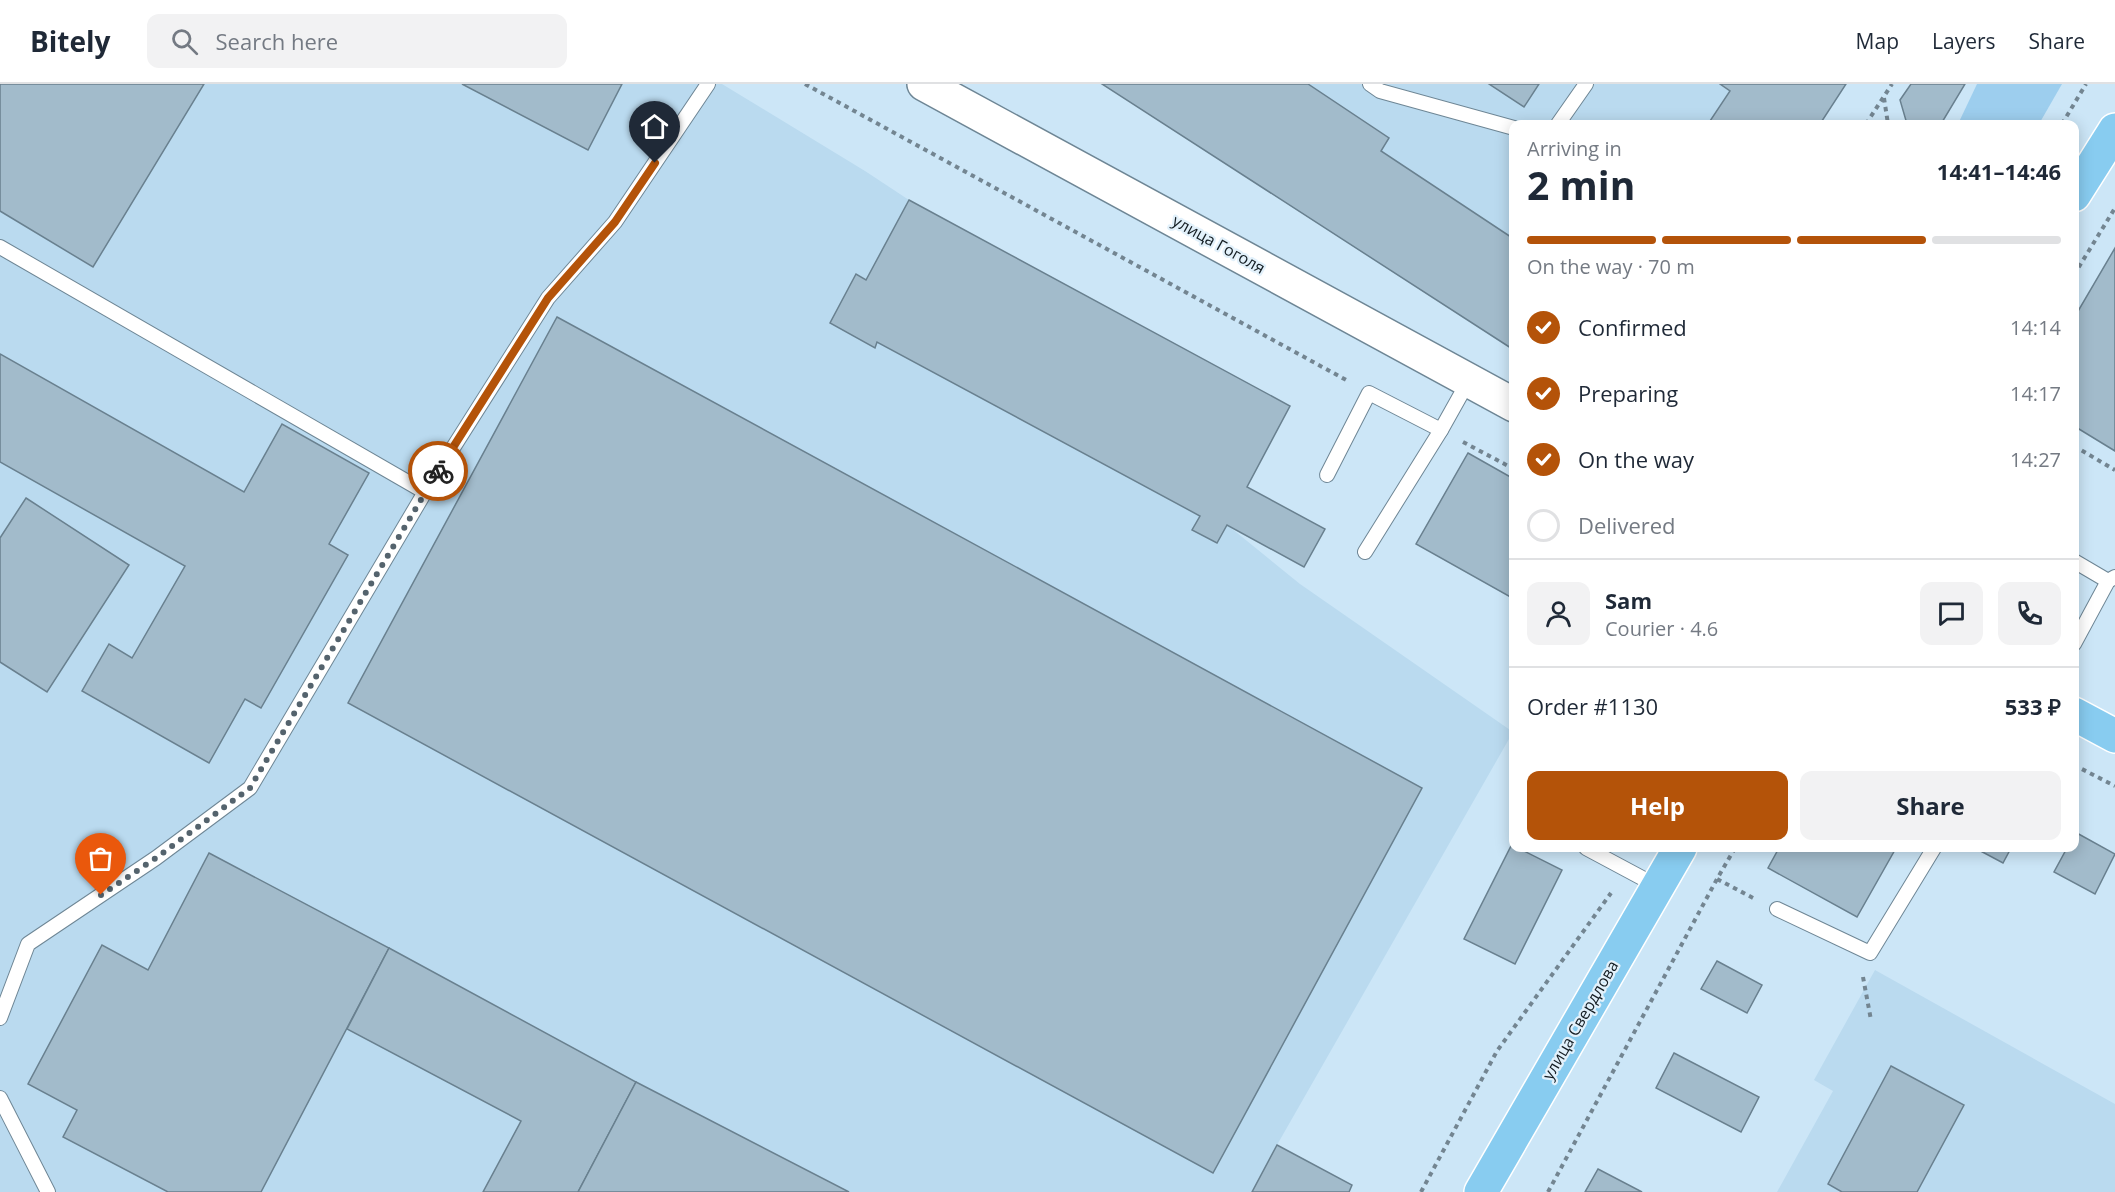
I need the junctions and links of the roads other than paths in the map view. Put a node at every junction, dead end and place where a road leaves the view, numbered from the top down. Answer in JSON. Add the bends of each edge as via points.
{"nodes":[{"id":1,"x":708,"y":84,"type":"edge"},
{"id":2,"x":924,"y":84,"type":"edge"},
{"id":3,"x":1370,"y":84,"type":"edge"},
{"id":4,"x":1586,"y":84,"type":"edge"},
{"id":5,"x":1561,"y":120,"type":"edge"},
{"id":6,"x":1509,"y":127,"type":"edge"},
{"id":7,"x":2115,"y":130,"type":"edge"},
{"id":8,"x":2079,"y":187,"type":"edge"},
{"id":9,"x":0,"y":247,"type":"edge"},
{"id":10,"x":1469,"y":380,"type":"junction"},
{"id":11,"x":1509,"y":402,"type":"edge"},
{"id":12,"x":1441,"y":430,"type":"junction"},
{"id":13,"x":1327,"y":475,"type":"dead end"},
{"id":14,"x":425,"y":492,"type":"junction"},
{"id":15,"x":1365,"y":552,"type":"dead end"},
{"id":16,"x":2079,"y":563,"type":"edge"},
{"id":17,"x":2112,"y":579,"type":"edge"},
{"id":18,"x":2079,"y":635,"type":"edge"},
{"id":19,"x":2079,"y":717,"type":"edge"},
{"id":20,"x":2115,"y":736,"type":"edge"},
{"id":21,"x":1594,"y":852,"type":"edge"},
{"id":22,"x":1678,"y":852,"type":"edge"},
{"id":23,"x":1932,"y":852,"type":"edge"},
{"id":24,"x":1658,"y":886,"type":"junction"},
{"id":25,"x":1777,"y":909,"type":"road end"},
{"id":26,"x":0,"y":1018,"type":"edge"},
{"id":27,"x":0,"y":1098,"type":"edge"},
{"id":28,"x":48,"y":1192,"type":"edge"},
{"id":29,"x":1481,"y":1192,"type":"edge"}],
"edges":[{"from":1,"to":14,"type":"lane","via":[[615,222],[548,298]]},
{"from":2,"to":10,"type":"main road","name":"улица Гоголя"},
{"from":3,"to":6,"type":"lane","via":[[1380,91]]},
{"from":4,"to":5,"type":"lane"},
{"from":7,"to":8,"type":"main road"},
{"from":9,"to":14,"type":"lane"},
{"from":10,"to":11,"type":"main road","name":"улица Гоголя"},
{"from":10,"to":12,"type":"lane"},
{"from":12,"to":13,"type":"lane","via":[[1369,393]]},
{"from":12,"to":15,"type":"lane"},
{"from":14,"to":26,"type":"lane","via":[[250,788],[156,858],[28,944]]},
{"from":16,"to":17,"type":"lane"},
{"from":17,"to":18,"type":"lane"},
{"from":19,"to":20,"type":"main road"},
{"from":21,"to":24,"type":"lane"},
{"from":22,"to":24,"type":"main road","name":"улица Свердлова"},
{"from":23,"to":25,"type":"lane","via":[[1870,953]]},
{"from":24,"to":29,"type":"main road","name":"улица Свердлова"},
{"from":27,"to":28,"type":"lane"}]}
